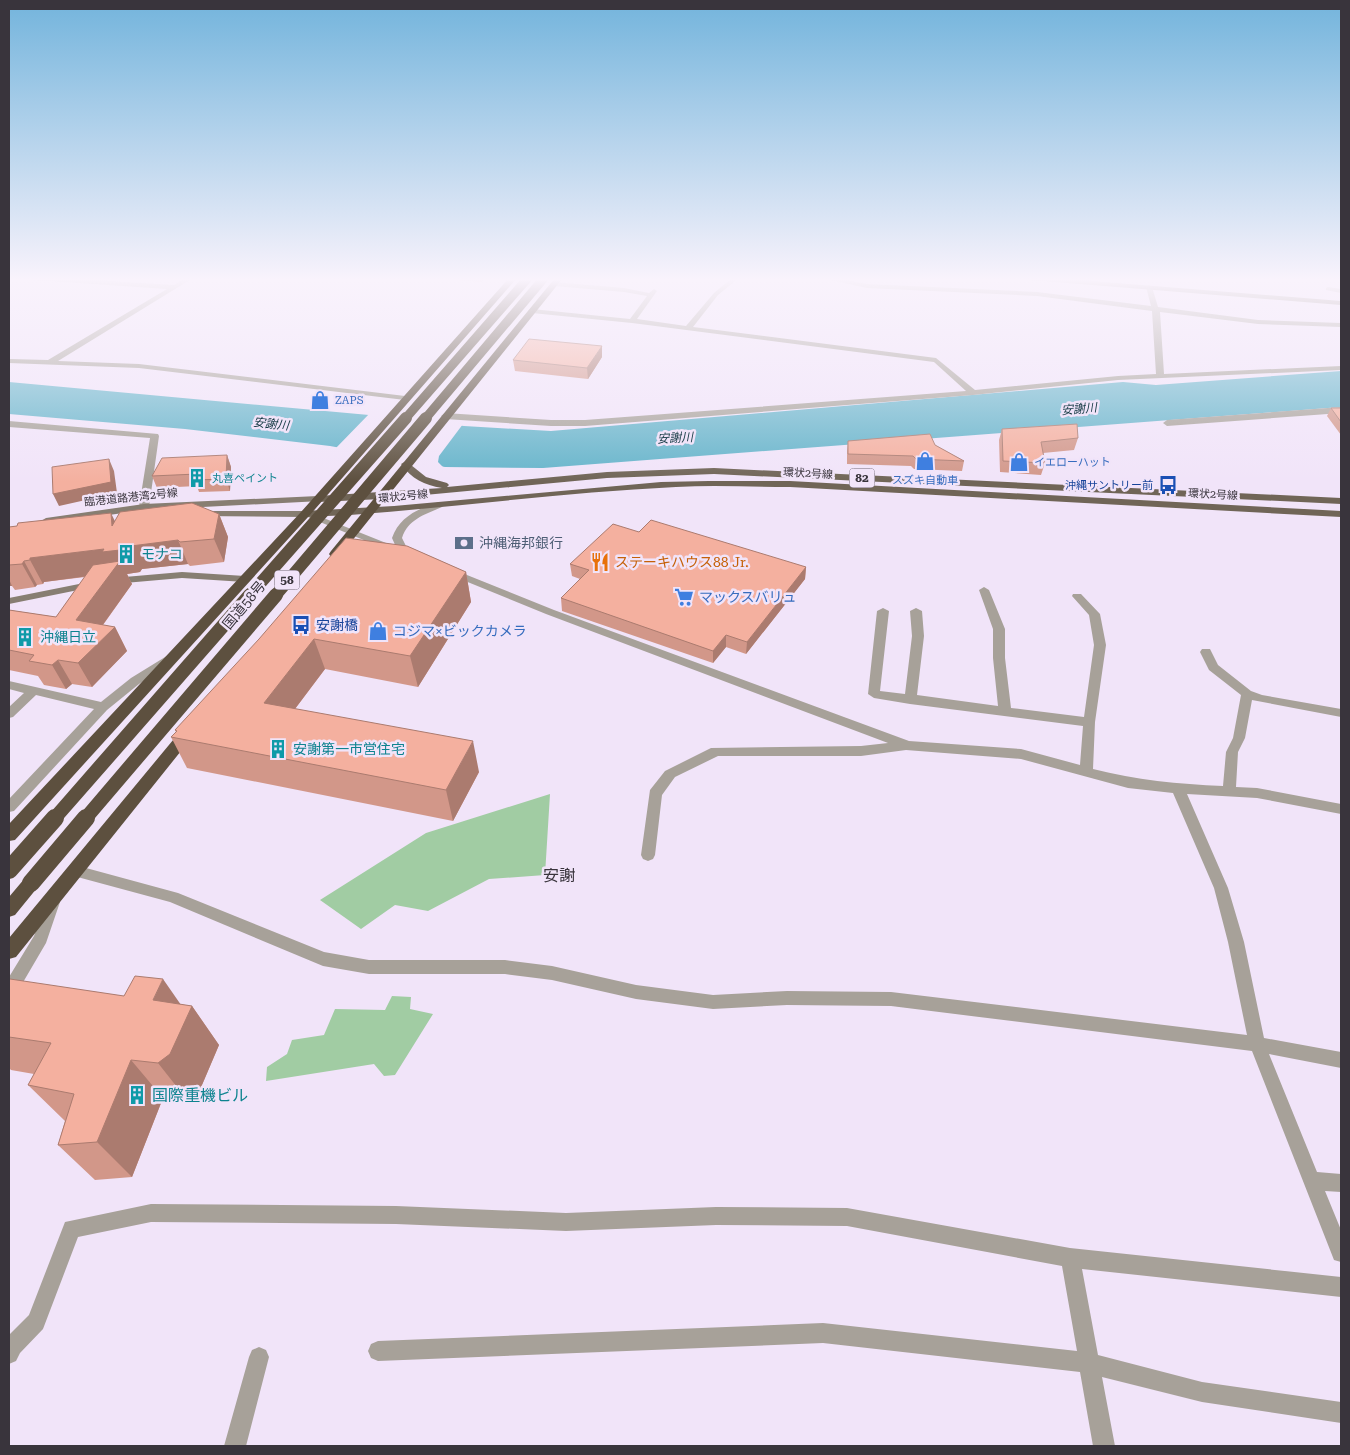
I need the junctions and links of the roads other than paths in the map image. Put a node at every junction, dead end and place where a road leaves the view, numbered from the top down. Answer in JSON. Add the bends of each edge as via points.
{"nodes":[{"id":1,"x":77,"y":346,"type":"edge"},
{"id":2,"x":452,"y":346,"type":"edge"},
{"id":3,"x":468,"y":346,"type":"edge"},
{"id":4,"x":495,"y":346,"type":"edge"},
{"id":5,"x":503,"y":346,"type":"edge"},
{"id":6,"x":827,"y":346,"type":"edge"},
{"id":7,"x":1158,"y":346,"type":"edge"},
{"id":8,"x":9,"y":361,"type":"edge"},
{"id":9,"x":50,"y":362,"type":"junction"},
{"id":10,"x":1341,"y":368,"type":"edge"},
{"id":11,"x":1160,"y":377,"type":"junction"},
{"id":12,"x":973,"y":393,"type":"junction"},
{"id":13,"x":405,"y":398,"type":"junction"},
{"id":14,"x":1341,"y":410,"type":"edge"},
{"id":15,"x":443,"y":419,"type":"junction"},
{"id":16,"x":1167,"y":423,"type":"dead end"},
{"id":17,"x":9,"y":424,"type":"edge"},
{"id":18,"x":407,"y":464,"type":"junction"},
{"id":19,"x":460,"y":487,"type":"junction"},
{"id":20,"x":382,"y":496,"type":"junction"},
{"id":21,"x":318,"y":499,"type":"junction"},
{"id":22,"x":1341,"y":501,"type":"edge"},
{"id":23,"x":439,"y":505,"type":"junction"},
{"id":24,"x":144,"y":507,"type":"junction"},
{"id":25,"x":370,"y":512,"type":"junction"},
{"id":26,"x":305,"y":514,"type":"junction"},
{"id":27,"x":1341,"y":514,"type":"edge"},
{"id":28,"x":172,"y":516,"type":"edge"},
{"id":29,"x":35,"y":523,"type":"edge"},
{"id":30,"x":353,"y":533,"type":"junction"},
{"id":31,"x":325,"y":566,"type":"edge"},
{"id":32,"x":441,"y":567,"type":"edge"},
{"id":33,"x":245,"y":579,"type":"junction"},
{"id":34,"x":984,"y":590,"type":"dead end"},
{"id":35,"x":1077,"y":596,"type":"dead end"},
{"id":36,"x":9,"y":601,"type":"edge"},
{"id":37,"x":883,"y":611,"type":"dead end"},
{"id":38,"x":916,"y":611,"type":"dead end"},
{"id":39,"x":178,"y":652,"type":"junction"},
{"id":40,"x":1206,"y":652,"type":"dead end"},
{"id":41,"x":9,"y":685,"type":"edge"},
{"id":42,"x":34,"y":690,"type":"junction"},
{"id":43,"x":1247,"y":694,"type":"junction"},
{"id":44,"x":910,"y":700,"type":"junction"},
{"id":45,"x":104,"y":707,"type":"junction"},
{"id":46,"x":1005,"y":710,"type":"junction"},
{"id":47,"x":1341,"y":713,"type":"edge"},
{"id":48,"x":9,"y":714,"type":"edge"},
{"id":49,"x":197,"y":721,"type":"edge"},
{"id":50,"x":1089,"y":722,"type":"junction"},
{"id":51,"x":908,"y":746,"type":"junction"},
{"id":52,"x":1086,"y":772,"type":"junction"},
{"id":53,"x":1178,"y":789,"type":"junction"},
{"id":54,"x":1229,"y":791,"type":"junction"},
{"id":55,"x":9,"y":807,"type":"edge"},
{"id":56,"x":1341,"y":810,"type":"edge"},
{"id":57,"x":9,"y":835,"type":"edge"},
{"id":58,"x":648,"y":855,"type":"dead end"},
{"id":59,"x":9,"y":870,"type":"edge"},
{"id":60,"x":74,"y":870,"type":"junction"},
{"id":61,"x":55,"y":894,"type":"junction"},
{"id":62,"x":9,"y":910,"type":"edge"},
{"id":63,"x":9,"y":951,"type":"edge"},
{"id":64,"x":9,"y":991,"type":"edge"},
{"id":65,"x":1257,"y":1044,"type":"junction"},
{"id":66,"x":1341,"y":1060,"type":"edge"},
{"id":67,"x":1311,"y":1180,"type":"junction"},
{"id":68,"x":1341,"y":1184,"type":"edge"},
{"id":69,"x":1341,"y":1253,"type":"edge"},
{"id":70,"x":1070,"y":1258,"type":"junction"},
{"id":71,"x":1341,"y":1287,"type":"edge"},
{"id":72,"x":378,"y":1351,"type":"dead end"},
{"id":73,"x":9,"y":1354,"type":"edge"},
{"id":74,"x":259,"y":1358,"type":"dead end"},
{"id":75,"x":1089,"y":1363,"type":"junction"},
{"id":76,"x":1341,"y":1413,"type":"edge"},
{"id":77,"x":235,"y":1446,"type":"edge"},
{"id":78,"x":1104,"y":1446,"type":"edge"}],
"edges":[{"from":1,"to":9,"type":"street"},
{"from":2,"to":13,"type":"highway","number":"58"},
{"from":3,"to":59,"type":"highway","name":"国道58号","number":"58","bridge":true},
{"from":4,"to":62,"type":"highway","name":"国道58号","number":"58","bridge":true},
{"from":5,"to":15,"type":"highway"},
{"from":6,"to":12,"type":"street","via":[[936,360]]},
{"from":7,"to":11,"type":"street"},
{"from":8,"to":9,"type":"street"},
{"from":9,"to":13,"type":"street","via":[[139,366]]},
{"from":10,"to":11,"type":"street"},
{"from":11,"to":12,"type":"street","via":[[1118,378]]},
{"from":12,"to":15,"type":"street","via":[[584,423]]},
{"from":13,"to":21,"type":"highway","number":"58"},
{"from":14,"to":16,"type":"street"},
{"from":15,"to":18,"type":"highway"},
{"from":17,"to":24,"type":"street","via":[[155,436]]},
{"from":18,"to":19,"type":"main road","via":[[414,474],[427,482]]},
{"from":18,"to":20,"type":"highway"},
{"from":19,"to":20,"type":"main road","name":"環状2号線","number":"82"},
{"from":19,"to":22,"type":"main road","name":"環状2号線","number":"82","via":[[606,475],[714,471]]},
{"from":20,"to":21,"type":"main road","name":"環状2号線","number":"82"},
{"from":20,"to":25,"type":"highway"},
{"from":21,"to":24,"type":"street","name":"臨港道路港湾2号線"},
{"from":21,"to":26,"type":"highway","number":"58"},
{"from":23,"to":25,"type":"main road","name":"環状2号線","number":"82"},
{"from":23,"to":27,"type":"main road","name":"環状2号線","number":"82","via":[[718,483],[790,484]]},
{"from":23,"to":30,"type":"street","via":[[403,526],[397,538],[409,554]]},
{"from":24,"to":29,"type":"street","name":"臨港道路港湾2号線"},
{"from":25,"to":26,"type":"main road","name":"環状2号線","number":"82"},
{"from":25,"to":30,"type":"highway"},
{"from":26,"to":28,"type":"street","name":"臨港道路港湾2号線"},
{"from":26,"to":30,"type":"street"},
{"from":26,"to":33,"type":"highway","number":"58"},
{"from":30,"to":31,"type":"highway"},
{"from":32,"to":51,"type":"street","via":[[550,612]]},
{"from":33,"to":36,"type":"street","via":[[182,574],[146,577]]},
{"from":33,"to":39,"type":"highway","number":"58"},
{"from":34,"to":46,"type":"street","via":[[999,629]]},
{"from":35,"to":50,"type":"street","via":[[1094,614],[1100,645]]},
{"from":37,"to":44,"type":"street","via":[[874,694]]},
{"from":38,"to":44,"type":"street","via":[[918,636]]},
{"from":39,"to":45,"type":"street"},
{"from":39,"to":57,"type":"highway","number":"58"},
{"from":40,"to":43,"type":"street","via":[[1213,667]]},
{"from":41,"to":42,"type":"street"},
{"from":42,"to":45,"type":"street"},
{"from":42,"to":48,"type":"street"},
{"from":43,"to":47,"type":"street"},
{"from":43,"to":54,"type":"street","via":[[1239,738],[1232,752]]},
{"from":44,"to":46,"type":"street"},
{"from":45,"to":55,"type":"street"},
{"from":46,"to":50,"type":"street"},
{"from":49,"to":60,"type":"highway"},
{"from":50,"to":52,"type":"street"},
{"from":51,"to":52,"type":"street","via":[[1021,754]]},
{"from":51,"to":58,"type":"street","via":[[861,752],[716,751],[670,774],[655,794]]},
{"from":52,"to":53,"type":"street","via":[[1128,783]]},
{"from":53,"to":54,"type":"street"},
{"from":53,"to":65,"type":"street","via":[[1221,888]]},
{"from":54,"to":56,"type":"street","via":[[1257,793]]},
{"from":60,"to":61,"type":"highway"},
{"from":60,"to":65,"type":"street","via":[[172,897],[323,960],[369,967],[505,967],[552,973],[636,992],[713,1002],[787,998],[891,999]]},
{"from":61,"to":63,"type":"highway"},
{"from":61,"to":64,"type":"street","via":[[41,938]]},
{"from":65,"to":66,"type":"street"},
{"from":65,"to":67,"type":"street"},
{"from":67,"to":68,"type":"street"},
{"from":67,"to":69,"type":"street"},
{"from":70,"to":71,"type":"street"},
{"from":70,"to":73,"type":"street","via":[[847,1217],[716,1216],[566,1222],[151,1213],[72,1229],[36,1322]]},
{"from":70,"to":75,"type":"street"},
{"from":72,"to":75,"type":"street","via":[[823,1333]]},
{"from":74,"to":77,"type":"street"},
{"from":75,"to":76,"type":"street","via":[[1202,1392]]},
{"from":75,"to":78,"type":"street"}]}
